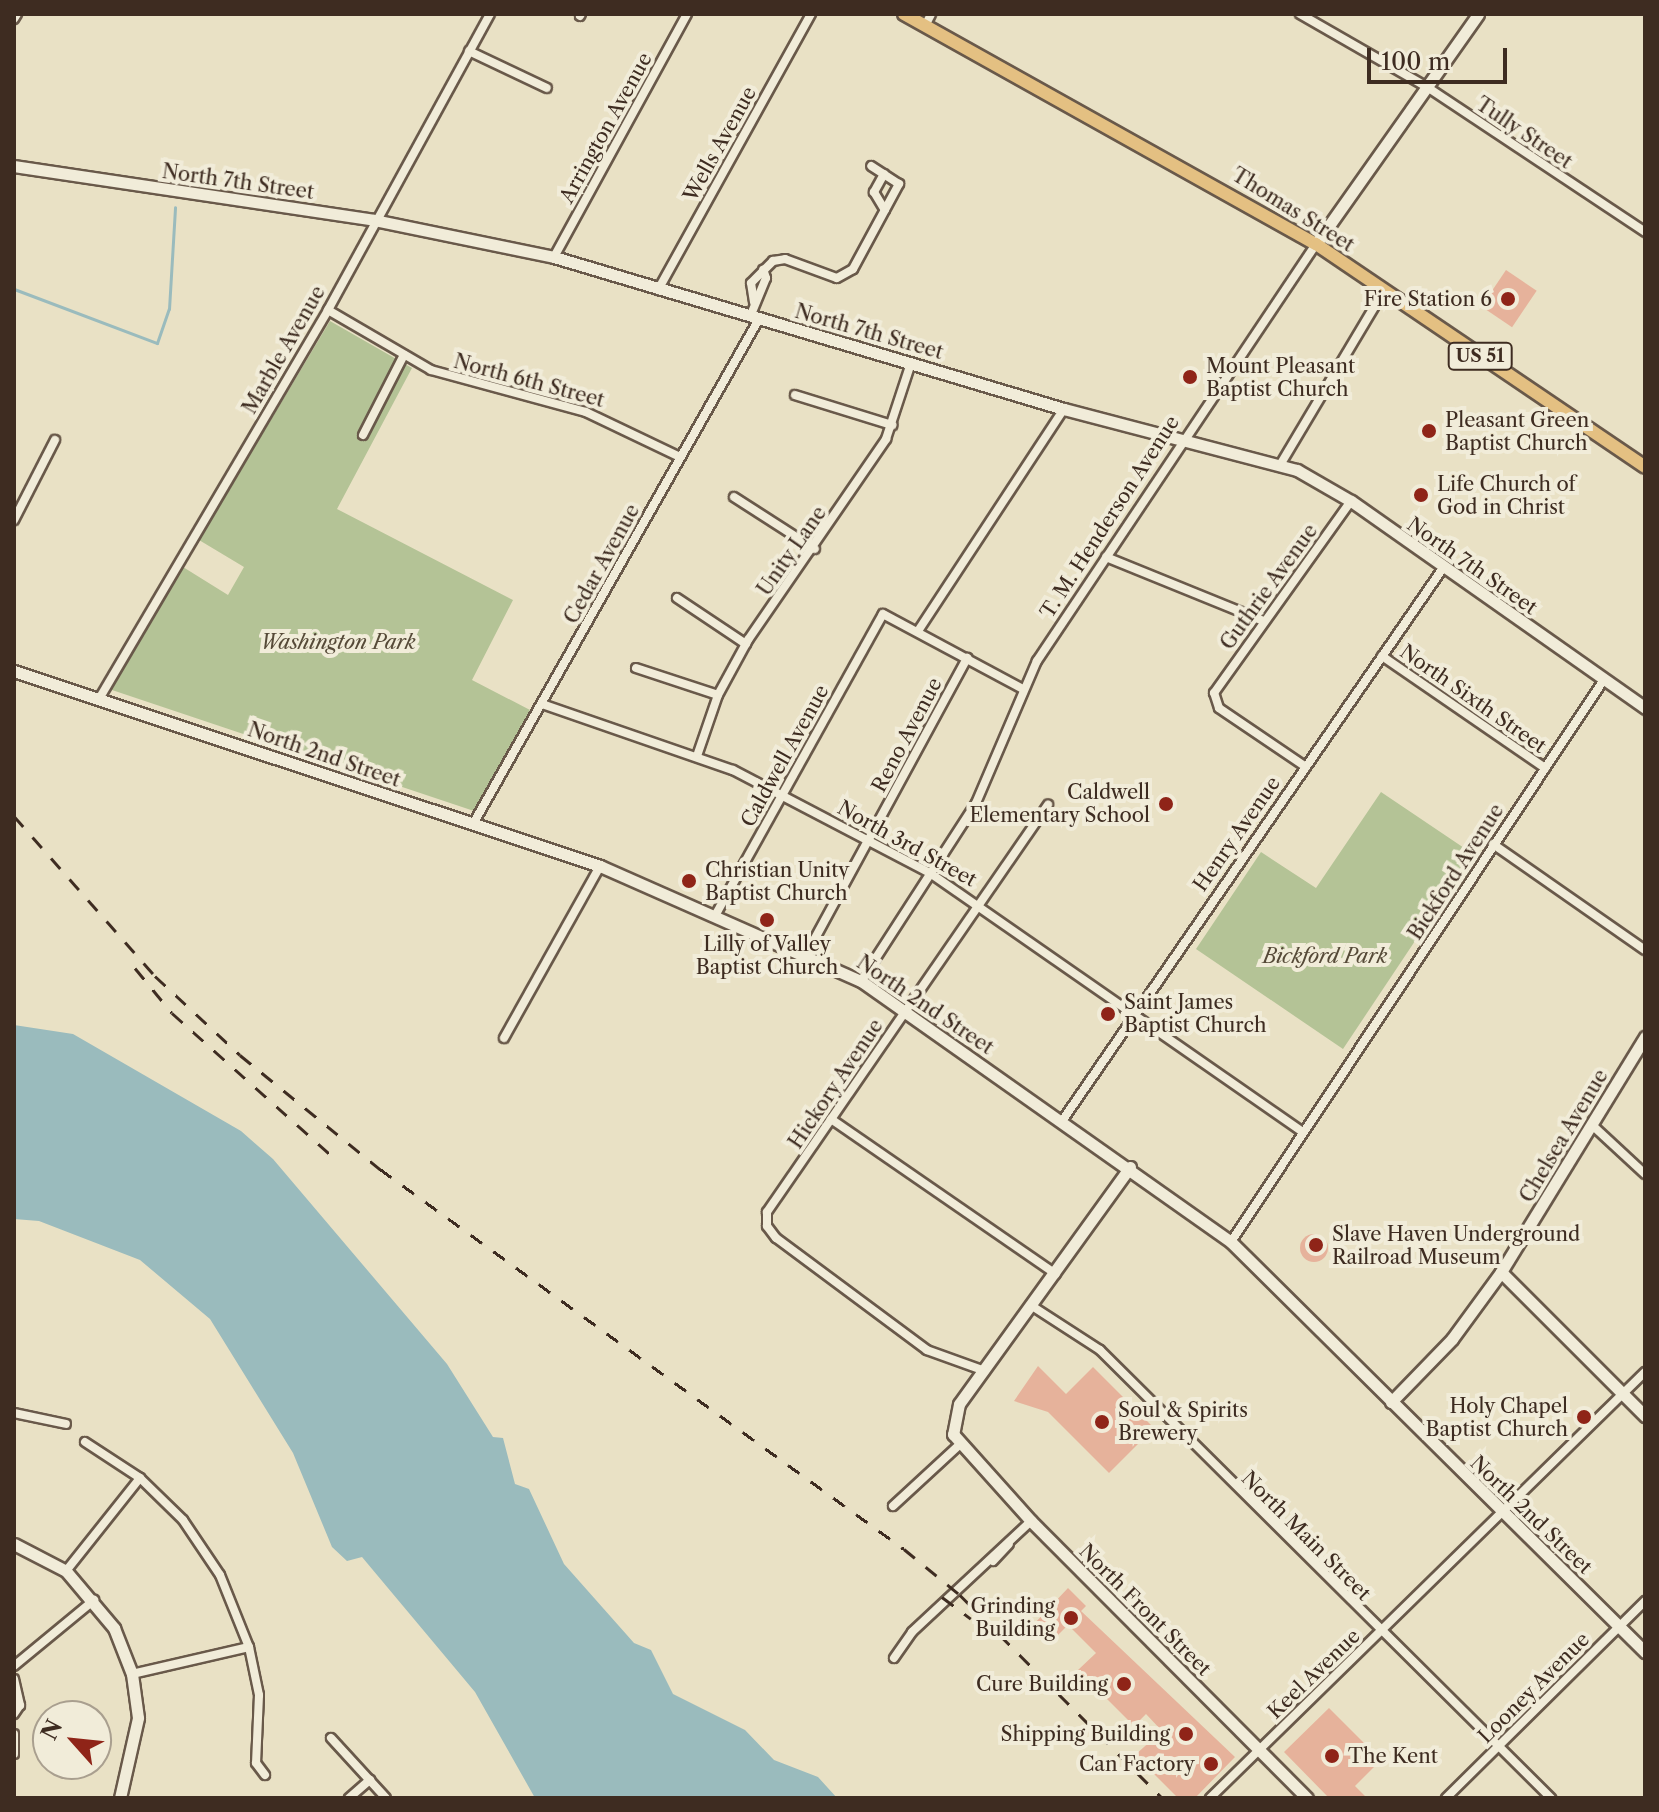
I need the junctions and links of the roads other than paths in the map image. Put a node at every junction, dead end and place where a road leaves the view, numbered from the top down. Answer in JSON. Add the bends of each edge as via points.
{"nodes":[{"id":1,"x":490,"y":14,"type":"edge"},
{"id":2,"x":687,"y":14,"type":"edge"},
{"id":3,"x":811,"y":14,"type":"edge"},
{"id":4,"x":904,"y":14,"type":"edge"},
{"id":5,"x":1300,"y":14,"type":"edge"},
{"id":6,"x":1478,"y":14,"type":"edge"},
{"id":7,"x":928,"y":20,"type":"edge"},
{"id":8,"x":469,"y":51,"type":"junction"},
{"id":9,"x":1427,"y":87,"type":"junction"},
{"id":10,"x":547,"y":88,"type":"dead end"},
{"id":11,"x":14,"y":166,"type":"edge"},
{"id":12,"x":871,"y":166,"type":"dead end"},
{"id":13,"x":884,"y":174,"type":"junction"},
{"id":14,"x":885,"y":210,"type":"junction"},
{"id":15,"x":374,"y":220,"type":"junction"},
{"id":16,"x":1645,"y":232,"type":"edge"},
{"id":17,"x":1316,"y":244,"type":"junction"},
{"id":18,"x":554,"y":257,"type":"junction"},
{"id":19,"x":658,"y":290,"type":"junction"},
{"id":20,"x":1383,"y":292,"type":"junction"},
{"id":21,"x":328,"y":310,"type":"junction"},
{"id":22,"x":754,"y":318,"type":"junction"},
{"id":23,"x":404,"y":355,"type":"junction"},
{"id":24,"x":911,"y":363,"type":"junction"},
{"id":25,"x":795,"y":395,"type":"dead end"},
{"id":26,"x":1064,"y":409,"type":"junction"},
{"id":27,"x":892,"y":425,"type":"junction"},
{"id":28,"x":363,"y":435,"type":"dead end"},
{"id":29,"x":55,"y":440,"type":"dead end"},
{"id":30,"x":1179,"y":441,"type":"junction"},
{"id":31,"x":680,"y":457,"type":"junction"},
{"id":32,"x":1280,"y":465,"type":"junction"},
{"id":33,"x":1645,"y":467,"type":"edge"},
{"id":34,"x":734,"y":497,"type":"dead end"},
{"id":35,"x":1351,"y":501,"type":"junction"},
{"id":36,"x":14,"y":520,"type":"edge"},
{"id":37,"x":815,"y":549,"type":"junction"},
{"id":38,"x":1106,"y":557,"type":"junction"},
{"id":39,"x":1443,"y":568,"type":"junction"},
{"id":40,"x":677,"y":598,"type":"dead end"},
{"id":41,"x":1264,"y":621,"type":"junction"},
{"id":42,"x":918,"y":631,"type":"junction"},
{"id":43,"x":746,"y":644,"type":"junction"},
{"id":44,"x":1382,"y":656,"type":"junction"},
{"id":45,"x":967,"y":658,"type":"junction"},
{"id":46,"x":636,"y":668,"type":"dead end"},
{"id":47,"x":14,"y":671,"type":"edge"},
{"id":48,"x":1603,"y":681,"type":"junction"},
{"id":49,"x":1023,"y":689,"type":"junction"},
{"id":50,"x":718,"y":695,"type":"junction"},
{"id":51,"x":99,"y":699,"type":"junction"},
{"id":52,"x":542,"y":704,"type":"junction"},
{"id":53,"x":1645,"y":708,"type":"edge"},
{"id":54,"x":697,"y":756,"type":"junction"},
{"id":55,"x":1306,"y":767,"type":"junction"},
{"id":56,"x":1545,"y":768,"type":"junction"},
{"id":57,"x":781,"y":795,"type":"junction"},
{"id":58,"x":1048,"y":805,"type":"dead end"},
{"id":59,"x":473,"y":824,"type":"junction"},
{"id":60,"x":868,"y":842,"type":"junction"},
{"id":61,"x":1493,"y":844,"type":"junction"},
{"id":62,"x":600,"y":866,"type":"junction"},
{"id":63,"x":930,"y":873,"type":"junction"},
{"id":64,"x":978,"y":905,"type":"junction"},
{"id":65,"x":716,"y":914,"type":"junction"},
{"id":66,"x":1645,"y":950,"type":"edge"},
{"id":67,"x":807,"y":953,"type":"junction"},
{"id":68,"x":861,"y":981,"type":"junction"},
{"id":69,"x":905,"y":1011,"type":"junction"},
{"id":70,"x":1136,"y":1014,"type":"junction"},
{"id":71,"x":1645,"y":1037,"type":"edge"},
{"id":72,"x":504,"y":1038,"type":"dead end"},
{"id":73,"x":831,"y":1119,"type":"junction"},
{"id":74,"x":1062,"y":1121,"type":"junction"},
{"id":75,"x":1592,"y":1125,"type":"junction"},
{"id":76,"x":1302,"y":1132,"type":"junction"},
{"id":77,"x":1130,"y":1167,"type":"junction"},
{"id":78,"x":1645,"y":1174,"type":"edge"},
{"id":79,"x":1231,"y":1242,"type":"junction"},
{"id":80,"x":1501,"y":1272,"type":"junction"},
{"id":81,"x":1057,"y":1275,"type":"junction"},
{"id":82,"x":1032,"y":1306,"type":"junction"},
{"id":83,"x":985,"y":1371,"type":"junction"},
{"id":84,"x":1645,"y":1372,"type":"edge"},
{"id":85,"x":1622,"y":1394,"type":"junction"},
{"id":86,"x":1391,"y":1402,"type":"junction"},
{"id":87,"x":14,"y":1413,"type":"edge"},
{"id":88,"x":1645,"y":1416,"type":"edge"},
{"id":89,"x":66,"y":1424,"type":"dead end"},
{"id":90,"x":85,"y":1442,"type":"dead end"},
{"id":91,"x":959,"y":1445,"type":"junction"},
{"id":92,"x":140,"y":1478,"type":"junction"},
{"id":93,"x":893,"y":1506,"type":"dead end"},
{"id":94,"x":1502,"y":1512,"type":"junction"},
{"id":95,"x":1031,"y":1521,"type":"junction"},
{"id":96,"x":14,"y":1544,"type":"edge"},
{"id":97,"x":66,"y":1571,"type":"junction"},
{"id":98,"x":95,"y":1599,"type":"junction"},
{"id":99,"x":1645,"y":1601,"type":"edge"},
{"id":100,"x":1619,"y":1626,"type":"junction"},
{"id":101,"x":1380,"y":1632,"type":"junction"},
{"id":102,"x":249,"y":1647,"type":"junction"},
{"id":103,"x":1645,"y":1652,"type":"edge"},
{"id":104,"x":894,"y":1658,"type":"dead end"},
{"id":105,"x":14,"y":1666,"type":"edge"},
{"id":106,"x":132,"y":1674,"type":"junction"},
{"id":107,"x":14,"y":1679,"type":"edge"},
{"id":108,"x":14,"y":1714,"type":"edge"},
{"id":109,"x":14,"y":1734,"type":"edge"},
{"id":110,"x":331,"y":1738,"type":"dead end"},
{"id":111,"x":1500,"y":1745,"type":"junction"},
{"id":112,"x":1258,"y":1749,"type":"junction"},
{"id":113,"x":14,"y":1754,"type":"edge"},
{"id":114,"x":265,"y":1775,"type":"dead end"},
{"id":115,"x":370,"y":1780,"type":"junction"},
{"id":116,"x":120,"y":1798,"type":"edge"},
{"id":117,"x":349,"y":1798,"type":"edge"},
{"id":118,"x":386,"y":1798,"type":"edge"},
{"id":119,"x":1210,"y":1798,"type":"edge"},
{"id":120,"x":1307,"y":1798,"type":"edge"},
{"id":121,"x":1446,"y":1798,"type":"edge"},
{"id":122,"x":1551,"y":1798,"type":"edge"}],
"edges":[{"from":1,"to":8,"type":"street","name":"Marble Avenue"},
{"from":2,"to":18,"type":"street","name":"Arrington Avenue"},
{"from":3,"to":19,"type":"street","name":"Wells Avenue"},
{"from":4,"to":7,"type":"main road","name":"Thomas Street","number":"US 51"},
{"from":5,"to":9,"type":"street","name":"Tully Street"},
{"from":6,"to":9,"type":"street","name":"T. M. Henderson Avenue"},
{"from":7,"to":17,"type":"main road","name":"Thomas Street","number":"US 51"},
{"from":8,"to":10,"type":"street"},
{"from":8,"to":15,"type":"street","name":"Marble Avenue"},
{"from":9,"to":16,"type":"street","name":"Tully Street"},
{"from":9,"to":17,"type":"street","name":"T. M. Henderson Avenue"},
{"from":11,"to":15,"type":"street","name":"North 7th Street"},
{"from":12,"to":13,"type":"street"},
{"from":13,"to":14,"type":"street","via":[[874,192]]},
{"from":13,"to":14,"type":"street","via":[[899,184]]},
{"from":14,"to":22,"type":"street","name":"Cedar Avenue","via":[[842,278],[785,259],[763,269],[766,278],[754,302]]},
{"from":15,"to":18,"type":"street","name":"North 7th Street"},
{"from":15,"to":21,"type":"street","name":"Marble Avenue"},
{"from":17,"to":20,"type":"main road","name":"Thomas Street","number":"US 51"},
{"from":17,"to":30,"type":"street","name":"T. M. Henderson Avenue"},
{"from":18,"to":19,"type":"street","name":"North 7th Street"},
{"from":19,"to":22,"type":"street","name":"North 7th Street"},
{"from":20,"to":32,"type":"street"},
{"from":20,"to":33,"type":"main road","name":"Thomas Street","number":"US 51"},
{"from":21,"to":23,"type":"street","name":"North 6th Street"},
{"from":21,"to":51,"type":"street","name":"Marble Avenue"},
{"from":22,"to":24,"type":"street","name":"North 7th Street"},
{"from":22,"to":31,"type":"street","name":"Cedar Avenue"},
{"from":23,"to":28,"type":"street"},
{"from":23,"to":31,"type":"street","name":"North 6th Street","via":[[463,382],[628,427]]},
{"from":24,"to":26,"type":"street","name":"North 7th Street"},
{"from":24,"to":27,"type":"street","name":"Unity Lane"},
{"from":25,"to":27,"type":"street"},
{"from":26,"to":30,"type":"street","name":"North 7th Street"},
{"from":26,"to":42,"type":"street"},
{"from":27,"to":37,"type":"street","name":"Unity Lane"},
{"from":29,"to":36,"type":"street"},
{"from":30,"to":32,"type":"street","name":"North 7th Street"},
{"from":30,"to":38,"type":"street","name":"T. M. Henderson Avenue"},
{"from":31,"to":52,"type":"street","name":"Cedar Avenue"},
{"from":32,"to":35,"type":"street","name":"North 7th Street"},
{"from":34,"to":37,"type":"street"},
{"from":35,"to":39,"type":"street","name":"North 7th Street"},
{"from":35,"to":41,"type":"street","name":"Guthrie Avenue"},
{"from":37,"to":43,"type":"street","name":"Unity Lane"},
{"from":38,"to":41,"type":"street"},
{"from":38,"to":49,"type":"street","name":"T. M. Henderson Avenue"},
{"from":39,"to":44,"type":"street","name":"Henry Avenue"},
{"from":39,"to":48,"type":"street","name":"North 7th Street"},
{"from":40,"to":43,"type":"street"},
{"from":41,"to":55,"type":"street","name":"Guthrie Avenue","via":[[1214,693],[1219,708]]},
{"from":42,"to":45,"type":"street"},
{"from":42,"to":57,"type":"street","name":"Caldwell Avenue","via":[[883,614]]},
{"from":43,"to":50,"type":"street","name":"Unity Lane"},
{"from":44,"to":55,"type":"street","name":"Henry Avenue"},
{"from":44,"to":56,"type":"street","name":"North Sixth Street"},
{"from":45,"to":49,"type":"street"},
{"from":45,"to":60,"type":"street","name":"Reno Avenue"},
{"from":46,"to":50,"type":"street"},
{"from":47,"to":51,"type":"street","name":"North 2nd Street"},
{"from":48,"to":53,"type":"street","name":"North 7th Street"},
{"from":48,"to":56,"type":"street","name":"Bickford Avenue"},
{"from":49,"to":63,"type":"street","name":"T. M. Henderson Avenue","via":[[976,803]]},
{"from":50,"to":54,"type":"street","name":"Unity Lane"},
{"from":51,"to":59,"type":"street","name":"North 2nd Street"},
{"from":52,"to":54,"type":"street","name":"North 3rd Street"},
{"from":52,"to":59,"type":"street","name":"Cedar Avenue"},
{"from":54,"to":57,"type":"street","name":"North 3rd Street"},
{"from":55,"to":70,"type":"street","name":"Henry Avenue"},
{"from":56,"to":61,"type":"street","name":"Bickford Avenue"},
{"from":57,"to":60,"type":"street","name":"North 3rd Street"},
{"from":57,"to":65,"type":"street","name":"Caldwell Avenue"},
{"from":58,"to":64,"type":"street","name":"Hickory Avenue"},
{"from":59,"to":62,"type":"street","name":"North 2nd Street"},
{"from":60,"to":63,"type":"street","name":"North 3rd Street"},
{"from":60,"to":67,"type":"street","name":"Reno Avenue"},
{"from":61,"to":66,"type":"street"},
{"from":61,"to":76,"type":"street","name":"Bickford Avenue"},
{"from":62,"to":65,"type":"street","name":"North 2nd Street"},
{"from":62,"to":72,"type":"street"},
{"from":63,"to":64,"type":"street","name":"North 3rd Street"},
{"from":63,"to":68,"type":"street","name":"T. M. Henderson Avenue"},
{"from":64,"to":69,"type":"street","name":"Hickory Avenue"},
{"from":64,"to":70,"type":"street","name":"North 3rd Street"},
{"from":65,"to":67,"type":"street","name":"North 2nd Street"},
{"from":67,"to":68,"type":"street","name":"North 2nd Street"},
{"from":68,"to":69,"type":"street","name":"North 2nd Street"},
{"from":69,"to":73,"type":"street","name":"Hickory Avenue"},
{"from":69,"to":74,"type":"street","name":"North 2nd Street"},
{"from":70,"to":74,"type":"street","name":"Henry Avenue"},
{"from":70,"to":76,"type":"street","name":"North 3rd Street"},
{"from":71,"to":75,"type":"street","name":"Chelsea Avenue"},
{"from":73,"to":81,"type":"street"},
{"from":73,"to":83,"type":"street","name":"Hickory Avenue","via":[[767,1212],[767,1226],[927,1350]]},
{"from":74,"to":77,"type":"street","name":"North 2nd Street"},
{"from":75,"to":78,"type":"street"},
{"from":75,"to":80,"type":"street","name":"Chelsea Avenue"},
{"from":76,"to":79,"type":"street","name":"Bickford Avenue"},
{"from":77,"to":79,"type":"street","name":"North 2nd Street"},
{"from":77,"to":81,"type":"street"},
{"from":79,"to":86,"type":"street","name":"North 2nd Street"},
{"from":80,"to":85,"type":"street"},
{"from":80,"to":86,"type":"street","name":"Chelsea Avenue","via":[[1452,1339]]},
{"from":81,"to":82,"type":"street"},
{"from":82,"to":83,"type":"street"},
{"from":82,"to":101,"type":"street","name":"North Main Street","via":[[1100,1350]]},
{"from":83,"to":91,"type":"street","via":[[954,1415]]},
{"from":84,"to":85,"type":"street","name":"Keel Avenue"},
{"from":85,"to":88,"type":"street"},
{"from":85,"to":94,"type":"street","name":"Keel Avenue"},
{"from":86,"to":94,"type":"street","name":"North 2nd Street"},
{"from":87,"to":89,"type":"street"},
{"from":90,"to":92,"type":"street"},
{"from":91,"to":93,"type":"street"},
{"from":91,"to":95,"type":"street","name":"North Front Street"},
{"from":92,"to":97,"type":"street"},
{"from":92,"to":102,"type":"street","via":[[204,1547]]},
{"from":94,"to":100,"type":"street","name":"North 2nd Street"},
{"from":94,"to":101,"type":"street","name":"Keel Avenue"},
{"from":95,"to":104,"type":"street","via":[[912,1632]]},
{"from":95,"to":112,"type":"street","name":"North Front Street"},
{"from":96,"to":97,"type":"street"},
{"from":97,"to":98,"type":"street"},
{"from":98,"to":105,"type":"street"},
{"from":98,"to":106,"type":"street"},
{"from":99,"to":100,"type":"street","name":"Looney Avenue"},
{"from":100,"to":103,"type":"street","name":"North 2nd Street"},
{"from":100,"to":111,"type":"street","name":"Looney Avenue"},
{"from":101,"to":111,"type":"street","name":"North Main Street"},
{"from":101,"to":112,"type":"street","name":"Keel Avenue"},
{"from":102,"to":106,"type":"street"},
{"from":102,"to":114,"type":"street","via":[[259,1695],[256,1763]]},
{"from":106,"to":116,"type":"street","via":[[138,1718]]},
{"from":107,"to":108,"type":"street","via":[[20,1705]]},
{"from":109,"to":113,"type":"street"},
{"from":110,"to":115,"type":"street"},
{"from":111,"to":121,"type":"street","name":"Looney Avenue"},
{"from":111,"to":122,"type":"street","name":"North Main Street"},
{"from":112,"to":119,"type":"street","name":"Keel Avenue"},
{"from":112,"to":120,"type":"street","name":"North Front Street"},
{"from":115,"to":117,"type":"street"},
{"from":115,"to":118,"type":"street"}]}
